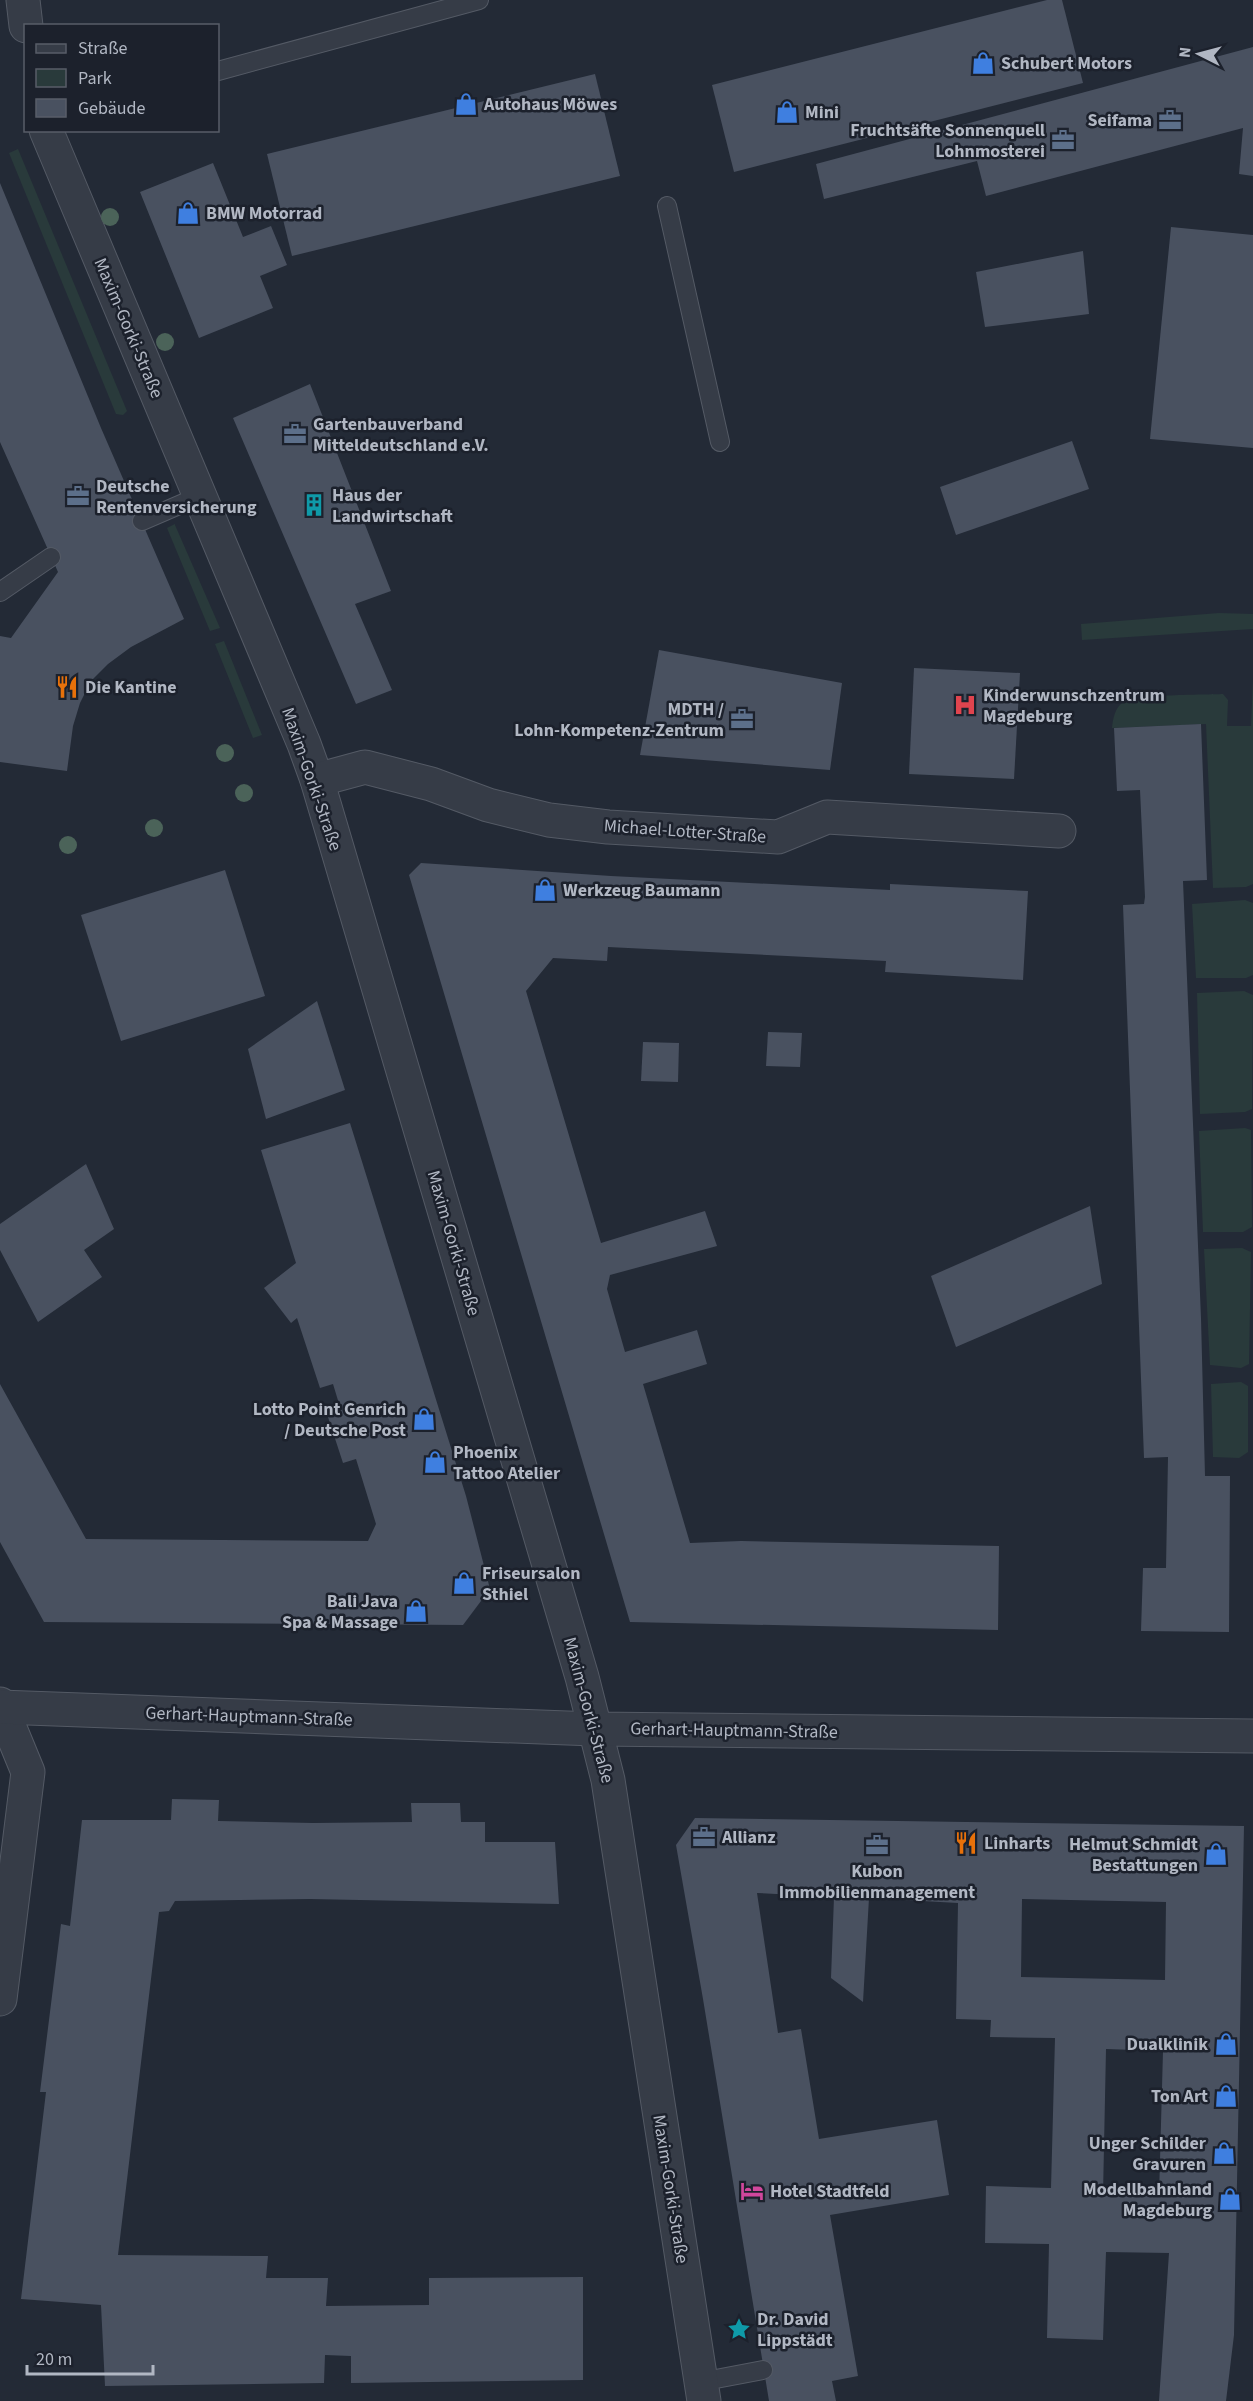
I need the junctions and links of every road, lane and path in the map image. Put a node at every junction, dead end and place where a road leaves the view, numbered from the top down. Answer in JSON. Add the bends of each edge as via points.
{"nodes":[{"id":1,"x":23,"y":0,"type":"edge"},
{"id":2,"x":479,"y":0,"type":"edge"},
{"id":3,"x":26,"y":24,"type":"edge"},
{"id":4,"x":219,"y":71,"type":"edge"},
{"id":5,"x":47,"y":132,"type":"edge"},
{"id":6,"x":667,"y":206,"type":"dead end"},
{"id":7,"x":720,"y":442,"type":"dead end"},
{"id":8,"x":200,"y":496,"type":"junction"},
{"id":9,"x":142,"y":521,"type":"dead end"},
{"id":10,"x":51,"y":557,"type":"dead end"},
{"id":11,"x":0,"y":592,"type":"edge"},
{"id":12,"x":317,"y":780,"type":"junction"},
{"id":13,"x":1059,"y":831,"type":"dead end"},
{"id":14,"x":0,"y":1706,"type":"edge"},
{"id":15,"x":594,"y":1729,"type":"junction"},
{"id":16,"x":1253,"y":1736,"type":"edge"},
{"id":17,"x":0,"y":1999,"type":"edge"},
{"id":18,"x":764,"y":2370,"type":"dead end"},
{"id":19,"x":702,"y":2391,"type":"edge"}],
"edges":[{"from":1,"to":3,"type":"street"},
{"from":2,"to":4,"type":"lane"},
{"from":5,"to":8,"type":"street","name":"Maxim-Gorki-Straße"},
{"from":6,"to":7,"type":"lane"},
{"from":8,"to":9,"type":"lane"},
{"from":8,"to":12,"type":"street","name":"Maxim-Gorki-Straße"},
{"from":10,"to":11,"type":"lane"},
{"from":12,"to":13,"type":"street","name":"Michael-Lotter-Straße","via":[[365,767],[431,784],[498,808],[549,820],[608,827],[778,837],[827,816]]},
{"from":12,"to":15,"type":"street","name":"Maxim-Gorki-Straße","via":[[582,1677]]},
{"from":14,"to":15,"type":"street","name":"Gerhart-Hauptmann-Straße"},
{"from":14,"to":17,"type":"street","via":[[28,1772]]},
{"from":15,"to":16,"type":"street","name":"Gerhart-Hauptmann-Straße"},
{"from":15,"to":19,"type":"street","name":"Maxim-Gorki-Straße","via":[[608,1780]]},
{"from":18,"to":19,"type":"lane"}]}
